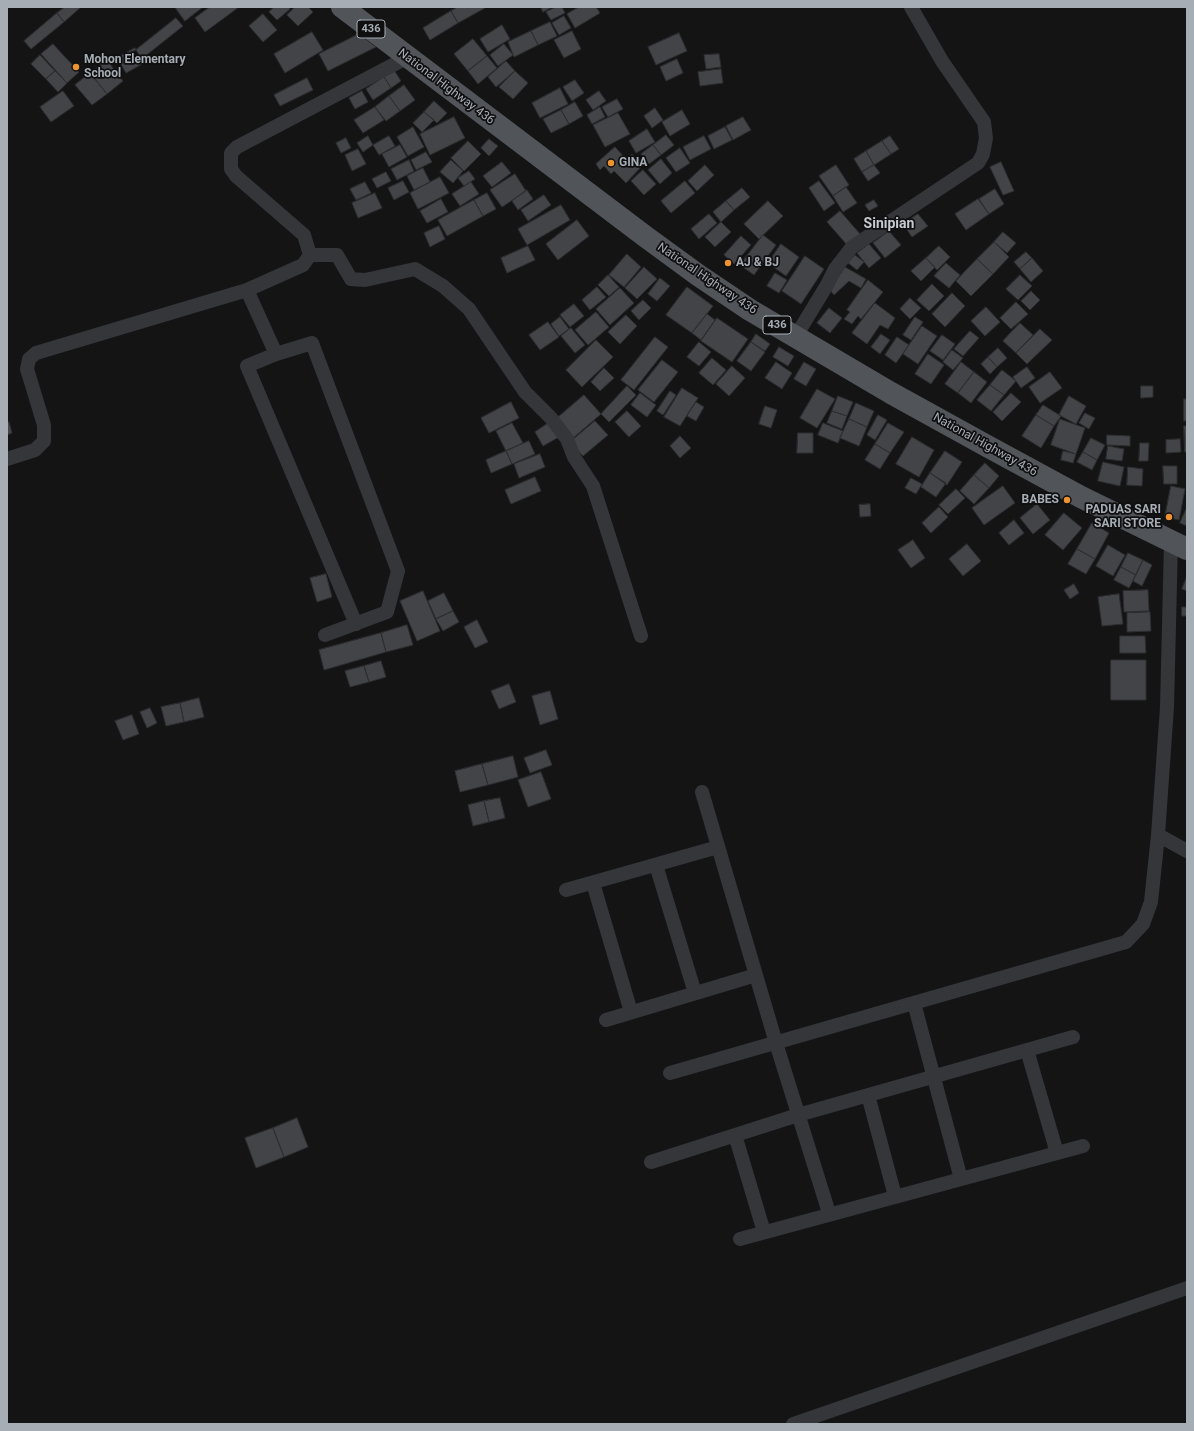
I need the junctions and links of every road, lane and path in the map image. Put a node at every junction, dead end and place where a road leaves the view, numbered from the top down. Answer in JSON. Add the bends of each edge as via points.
{"nodes":[{"id":1,"x":342,"y":7,"type":"edge"},
{"id":2,"x":910,"y":7,"type":"edge"},
{"id":3,"x":408,"y":57,"type":"junction"},
{"id":4,"x":310,"y":255,"type":"junction"},
{"id":5,"x":247,"y":290,"type":"junction"},
{"id":6,"x":796,"y":336,"type":"junction"},
{"id":7,"x":276,"y":354,"type":"junction"},
{"id":8,"x":7,"y":458,"type":"edge"},
{"id":9,"x":1179,"y":545,"type":"edge"},
{"id":10,"x":356,"y":624,"type":"junction"},
{"id":11,"x":325,"y":635,"type":"dead end"},
{"id":12,"x":641,"y":636,"type":"dead end"},
{"id":13,"x":702,"y":792,"type":"dead end"},
{"id":14,"x":1158,"y":836,"type":"junction"},
{"id":15,"x":718,"y":847,"type":"junction"},
{"id":16,"x":1187,"y":851,"type":"edge"},
{"id":17,"x":656,"y":865,"type":"junction"},
{"id":18,"x":593,"y":883,"type":"junction"},
{"id":19,"x":566,"y":890,"type":"dead end"},
{"id":20,"x":756,"y":975,"type":"junction"},
{"id":21,"x":695,"y":993,"type":"junction"},
{"id":22,"x":914,"y":1003,"type":"junction"},
{"id":23,"x":631,"y":1012,"type":"junction"},
{"id":24,"x":606,"y":1020,"type":"dead end"},
{"id":25,"x":1073,"y":1037,"type":"dead end"},
{"id":26,"x":776,"y":1043,"type":"junction"},
{"id":27,"x":1028,"y":1050,"type":"junction"},
{"id":28,"x":670,"y":1073,"type":"dead end"},
{"id":29,"x":935,"y":1076,"type":"junction"},
{"id":30,"x":868,"y":1095,"type":"junction"},
{"id":31,"x":798,"y":1115,"type":"junction"},
{"id":32,"x":735,"y":1136,"type":"junction"},
{"id":33,"x":1083,"y":1146,"type":"dead end"},
{"id":34,"x":1057,"y":1153,"type":"junction"},
{"id":35,"x":651,"y":1162,"type":"dead end"},
{"id":36,"x":961,"y":1179,"type":"junction"},
{"id":37,"x":895,"y":1196,"type":"junction"},
{"id":38,"x":830,"y":1213,"type":"junction"},
{"id":39,"x":764,"y":1232,"type":"junction"},
{"id":40,"x":740,"y":1239,"type":"dead end"},
{"id":41,"x":1187,"y":1288,"type":"edge"},
{"id":42,"x":793,"y":1424,"type":"edge"}],
"edges":[{"from":1,"to":3,"type":"main road","name":"National Highway 436","number":"436"},
{"from":2,"to":6,"type":"street","via":[[942,61],[984,122],[986,138],[983,154],[978,163],[852,247],[835,269]]},
{"from":3,"to":4,"type":"street","via":[[237,147],[231,153],[231,169],[236,176],[304,235]]},
{"from":3,"to":6,"type":"main road","name":"National Highway 436","number":"436","via":[[698,275],[750,310]]},
{"from":4,"to":5,"type":"street","via":[[303,265]]},
{"from":4,"to":12,"type":"street","via":[[337,255],[351,279],[366,280],[415,269],[443,286],[469,310],[525,392],[551,418],[567,439],[574,457],[593,486]]},
{"from":5,"to":7,"type":"street"},
{"from":5,"to":8,"type":"street","via":[[36,353],[29,359],[27,369],[44,425],[44,442],[35,450]]},
{"from":6,"to":9,"type":"main road","name":"National Highway 436","number":"436","via":[[891,393],[1081,497]]},
{"from":7,"to":10,"type":"street","via":[[247,366]]},
{"from":7,"to":10,"type":"street","via":[[312,343],[398,571],[387,612]]},
{"from":9,"to":14,"type":"street"},
{"from":10,"to":11,"type":"street"},
{"from":13,"to":15,"type":"street"},
{"from":14,"to":16,"type":"street"},
{"from":14,"to":22,"type":"street","via":[[1151,902],[1143,924],[1126,942]]},
{"from":15,"to":17,"type":"street"},
{"from":15,"to":20,"type":"street"},
{"from":17,"to":18,"type":"street"},
{"from":17,"to":21,"type":"street"},
{"from":18,"to":19,"type":"street"},
{"from":18,"to":23,"type":"street"},
{"from":20,"to":21,"type":"street"},
{"from":20,"to":26,"type":"street"},
{"from":21,"to":23,"type":"street"},
{"from":22,"to":26,"type":"street"},
{"from":22,"to":29,"type":"street"},
{"from":23,"to":24,"type":"street"},
{"from":25,"to":27,"type":"street"},
{"from":26,"to":28,"type":"street"},
{"from":26,"to":31,"type":"street"},
{"from":27,"to":29,"type":"street"},
{"from":27,"to":34,"type":"street"},
{"from":29,"to":30,"type":"street"},
{"from":29,"to":36,"type":"street"},
{"from":30,"to":31,"type":"street"},
{"from":30,"to":37,"type":"street"},
{"from":31,"to":32,"type":"street"},
{"from":31,"to":38,"type":"street"},
{"from":32,"to":35,"type":"street"},
{"from":32,"to":39,"type":"street"},
{"from":33,"to":34,"type":"street"},
{"from":34,"to":36,"type":"street"},
{"from":36,"to":37,"type":"street"},
{"from":37,"to":38,"type":"street"},
{"from":38,"to":39,"type":"street"},
{"from":39,"to":40,"type":"street"},
{"from":41,"to":42,"type":"street"}]}
